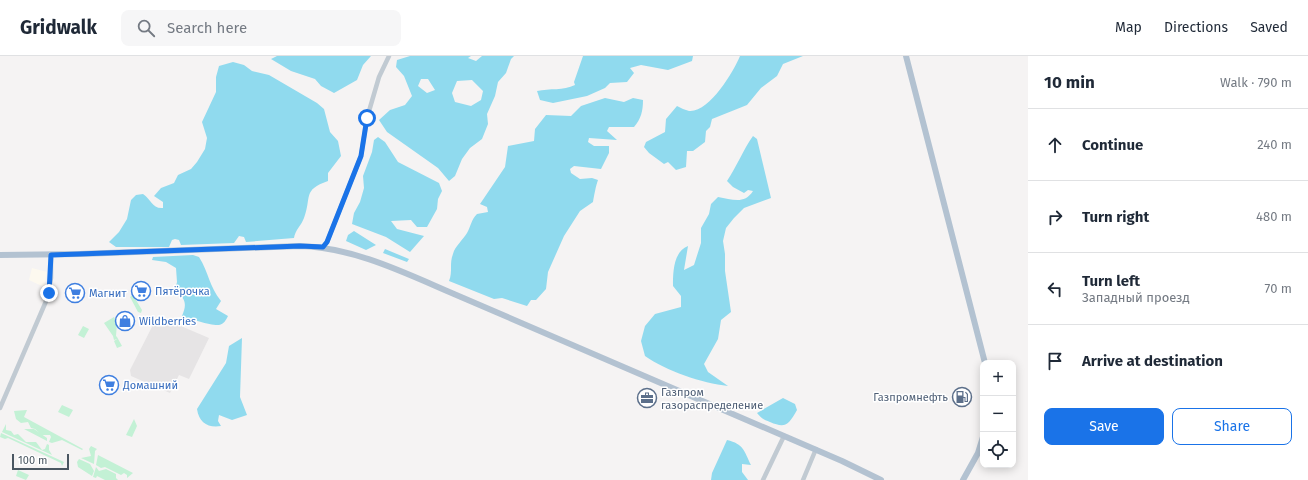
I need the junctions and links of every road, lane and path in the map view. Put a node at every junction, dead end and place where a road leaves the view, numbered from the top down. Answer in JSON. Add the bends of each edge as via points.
{"nodes":[{"id":1,"x":389,"y":56,"type":"edge"},
{"id":2,"x":906,"y":56,"type":"edge"},
{"id":3,"x":323,"y":247,"type":"junction"},
{"id":4,"x":0,"y":255,"type":"edge"},
{"id":5,"x":51,"y":255,"type":"junction"},
{"id":6,"x":984,"y":360,"type":"edge"},
{"id":7,"x":0,"y":408,"type":"edge"},
{"id":8,"x":784,"y":436,"type":"junction"},
{"id":9,"x":980,"y":447,"type":"edge"},
{"id":10,"x":816,"y":450,"type":"junction"},
{"id":11,"x":763,"y":480,"type":"edge"},
{"id":12,"x":803,"y":480,"type":"edge"},
{"id":13,"x":881,"y":480,"type":"edge"},
{"id":14,"x":963,"y":480,"type":"edge"}],
"edges":[{"from":1,"to":3,"type":"street","via":[[379,77],[367,118],[361,156]]},
{"from":2,"to":6,"type":"main road"},
{"from":3,"to":5,"type":"main road"},
{"from":3,"to":8,"type":"main road","via":[[369,260],[427,282]]},
{"from":4,"to":5,"type":"main road"},
{"from":5,"to":7,"type":"street","via":[[51,278],[47,299]]},
{"from":8,"to":10,"type":"main road"},
{"from":8,"to":11,"type":"street"},
{"from":9,"to":14,"type":"main road"},
{"from":10,"to":12,"type":"street"},
{"from":10,"to":13,"type":"main road"}]}
